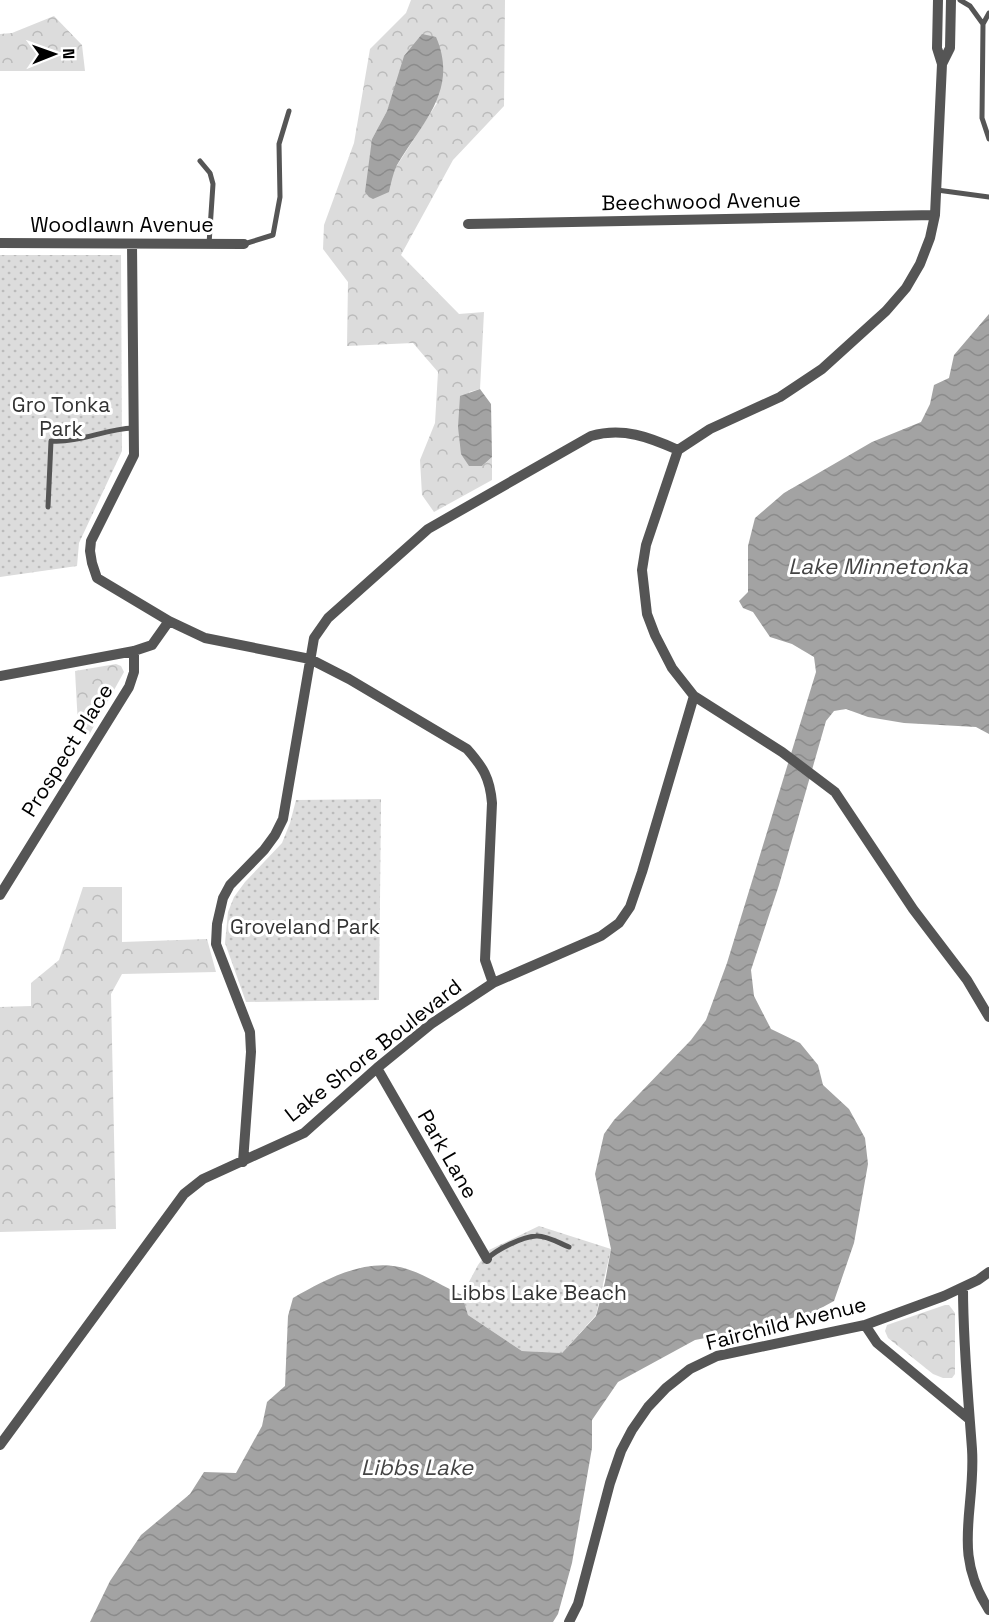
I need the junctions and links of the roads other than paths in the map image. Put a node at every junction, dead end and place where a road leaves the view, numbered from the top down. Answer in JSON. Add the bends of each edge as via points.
{"nodes":[{"id":1,"x":938,"y":0,"type":"edge"},
{"id":2,"x":951,"y":0,"type":"edge"},
{"id":3,"x":960,"y":0,"type":"edge"},
{"id":4,"x":989,"y":13,"type":"edge"},
{"id":5,"x":983,"y":24,"type":"junction"},
{"id":6,"x":942,"y":64,"type":"junction"},
{"id":7,"x":289,"y":111,"type":"dead end"},
{"id":8,"x":989,"y":139,"type":"edge"},
{"id":9,"x":200,"y":161,"type":"dead end"},
{"id":10,"x":937,"y":190,"type":"junction"},
{"id":11,"x":989,"y":197,"type":"edge"},
{"id":12,"x":934,"y":215,"type":"junction"},
{"id":13,"x":468,"y":224,"type":"dead end"},
{"id":14,"x":0,"y":243,"type":"edge"},
{"id":15,"x":132,"y":244,"type":"junction"},
{"id":16,"x":209,"y":244,"type":"junction"},
{"id":17,"x":244,"y":244,"type":"joint"},
{"id":18,"x":135,"y":428,"type":"junction"},
{"id":19,"x":678,"y":450,"type":"junction"},
{"id":20,"x":48,"y":507,"type":"dead end"},
{"id":21,"x":169,"y":621,"type":"junction"},
{"id":22,"x":134,"y":651,"type":"junction"},
{"id":23,"x":310,"y":659,"type":"junction"},
{"id":24,"x":0,"y":676,"type":"edge"},
{"id":25,"x":694,"y":696,"type":"junction"},
{"id":26,"x":0,"y":895,"type":"edge"},
{"id":27,"x":494,"y":983,"type":"junction"},
{"id":28,"x":989,"y":1017,"type":"edge"},
{"id":29,"x":377,"y":1068,"type":"junction"},
{"id":30,"x":243,"y":1162,"type":"junction"},
{"id":31,"x":569,"y":1247,"type":"dead end"},
{"id":32,"x":487,"y":1259,"type":"joint"},
{"id":33,"x":989,"y":1272,"type":"edge"},
{"id":34,"x":963,"y":1288,"type":"junction"},
{"id":35,"x":865,"y":1325,"type":"junction"},
{"id":36,"x":969,"y":1419,"type":"junction"},
{"id":37,"x":0,"y":1445,"type":"edge"},
{"id":38,"x":989,"y":1610,"type":"edge"},
{"id":39,"x":569,"y":1622,"type":"edge"}],
"edges":[{"from":1,"to":6,"type":"street"},
{"from":2,"to":6,"type":"street","via":[[950,48]]},
{"from":3,"to":5,"type":"lane"},
{"from":4,"to":5,"type":"lane"},
{"from":5,"to":8,"type":"lane","via":[[982,118]]},
{"from":6,"to":10,"type":"street"},
{"from":7,"to":17,"type":"lane","via":[[279,144],[280,197],[273,235]]},
{"from":9,"to":16,"type":"lane","via":[[213,184]]},
{"from":10,"to":11,"type":"lane"},
{"from":10,"to":12,"type":"street"},
{"from":12,"to":13,"type":"street","name":"Beechwood Avenue"},
{"from":12,"to":19,"type":"street","via":[[930,238],[906,288],[856,339],[822,369],[780,397],[710,429]]},
{"from":14,"to":15,"type":"street","name":"Woodlawn Avenue"},
{"from":15,"to":16,"type":"street","name":"Woodlawn Avenue"},
{"from":15,"to":18,"type":"street"},
{"from":16,"to":17,"type":"street","name":"Woodlawn Avenue"},
{"from":18,"to":20,"type":"lane","via":[[51,441]]},
{"from":18,"to":21,"type":"street","via":[[134,455],[91,541],[92,563],[97,579]]},
{"from":19,"to":23,"type":"street","via":[[629,432],[604,432],[579,442],[428,529],[328,618],[314,638]]},
{"from":19,"to":25,"type":"street","via":[[646,544],[642,570],[647,614],[655,635],[672,668]]},
{"from":21,"to":22,"type":"street","via":[[152,645]]},
{"from":21,"to":23,"type":"street","via":[[205,638]]},
{"from":22,"to":24,"type":"street"},
{"from":22,"to":26,"type":"street","name":"Prospect Place","via":[[129,687]]},
{"from":23,"to":27,"type":"street","via":[[467,748],[481,765],[490,784],[492,803],[485,960]]},
{"from":23,"to":30,"type":"street","via":[[283,819],[264,850],[230,885],[217,924],[216,944],[250,1032]]},
{"from":25,"to":27,"type":"street","name":"Lake Shore Boulevard","via":[[630,907],[601,936]]},
{"from":25,"to":28,"type":"street","via":[[782,752],[835,792]]},
{"from":27,"to":29,"type":"street","name":"Lake Shore Boulevard","via":[[431,1024]]},
{"from":29,"to":30,"type":"street","name":"Lake Shore Boulevard","via":[[304,1133]]},
{"from":29,"to":32,"type":"street","name":"Park Lane"},
{"from":30,"to":37,"type":"street","name":"Lake Shore Boulevard","via":[[203,1179],[183,1194]]},
{"from":31,"to":32,"type":"lane","via":[[538,1235],[504,1247]]},
{"from":33,"to":34,"type":"street","name":"Fairchild Avenue"},
{"from":34,"to":35,"type":"street","name":"Fairchild Avenue"},
{"from":34,"to":36,"type":"street"},
{"from":35,"to":36,"type":"street","via":[[877,1343]]},
{"from":35,"to":39,"type":"street","name":"Fairchild Avenue","via":[[717,1356],[690,1369],[666,1388],[648,1407],[621,1451],[578,1604]]},
{"from":36,"to":38,"type":"street","via":[[972,1452],[966,1542],[969,1568]]}]}
